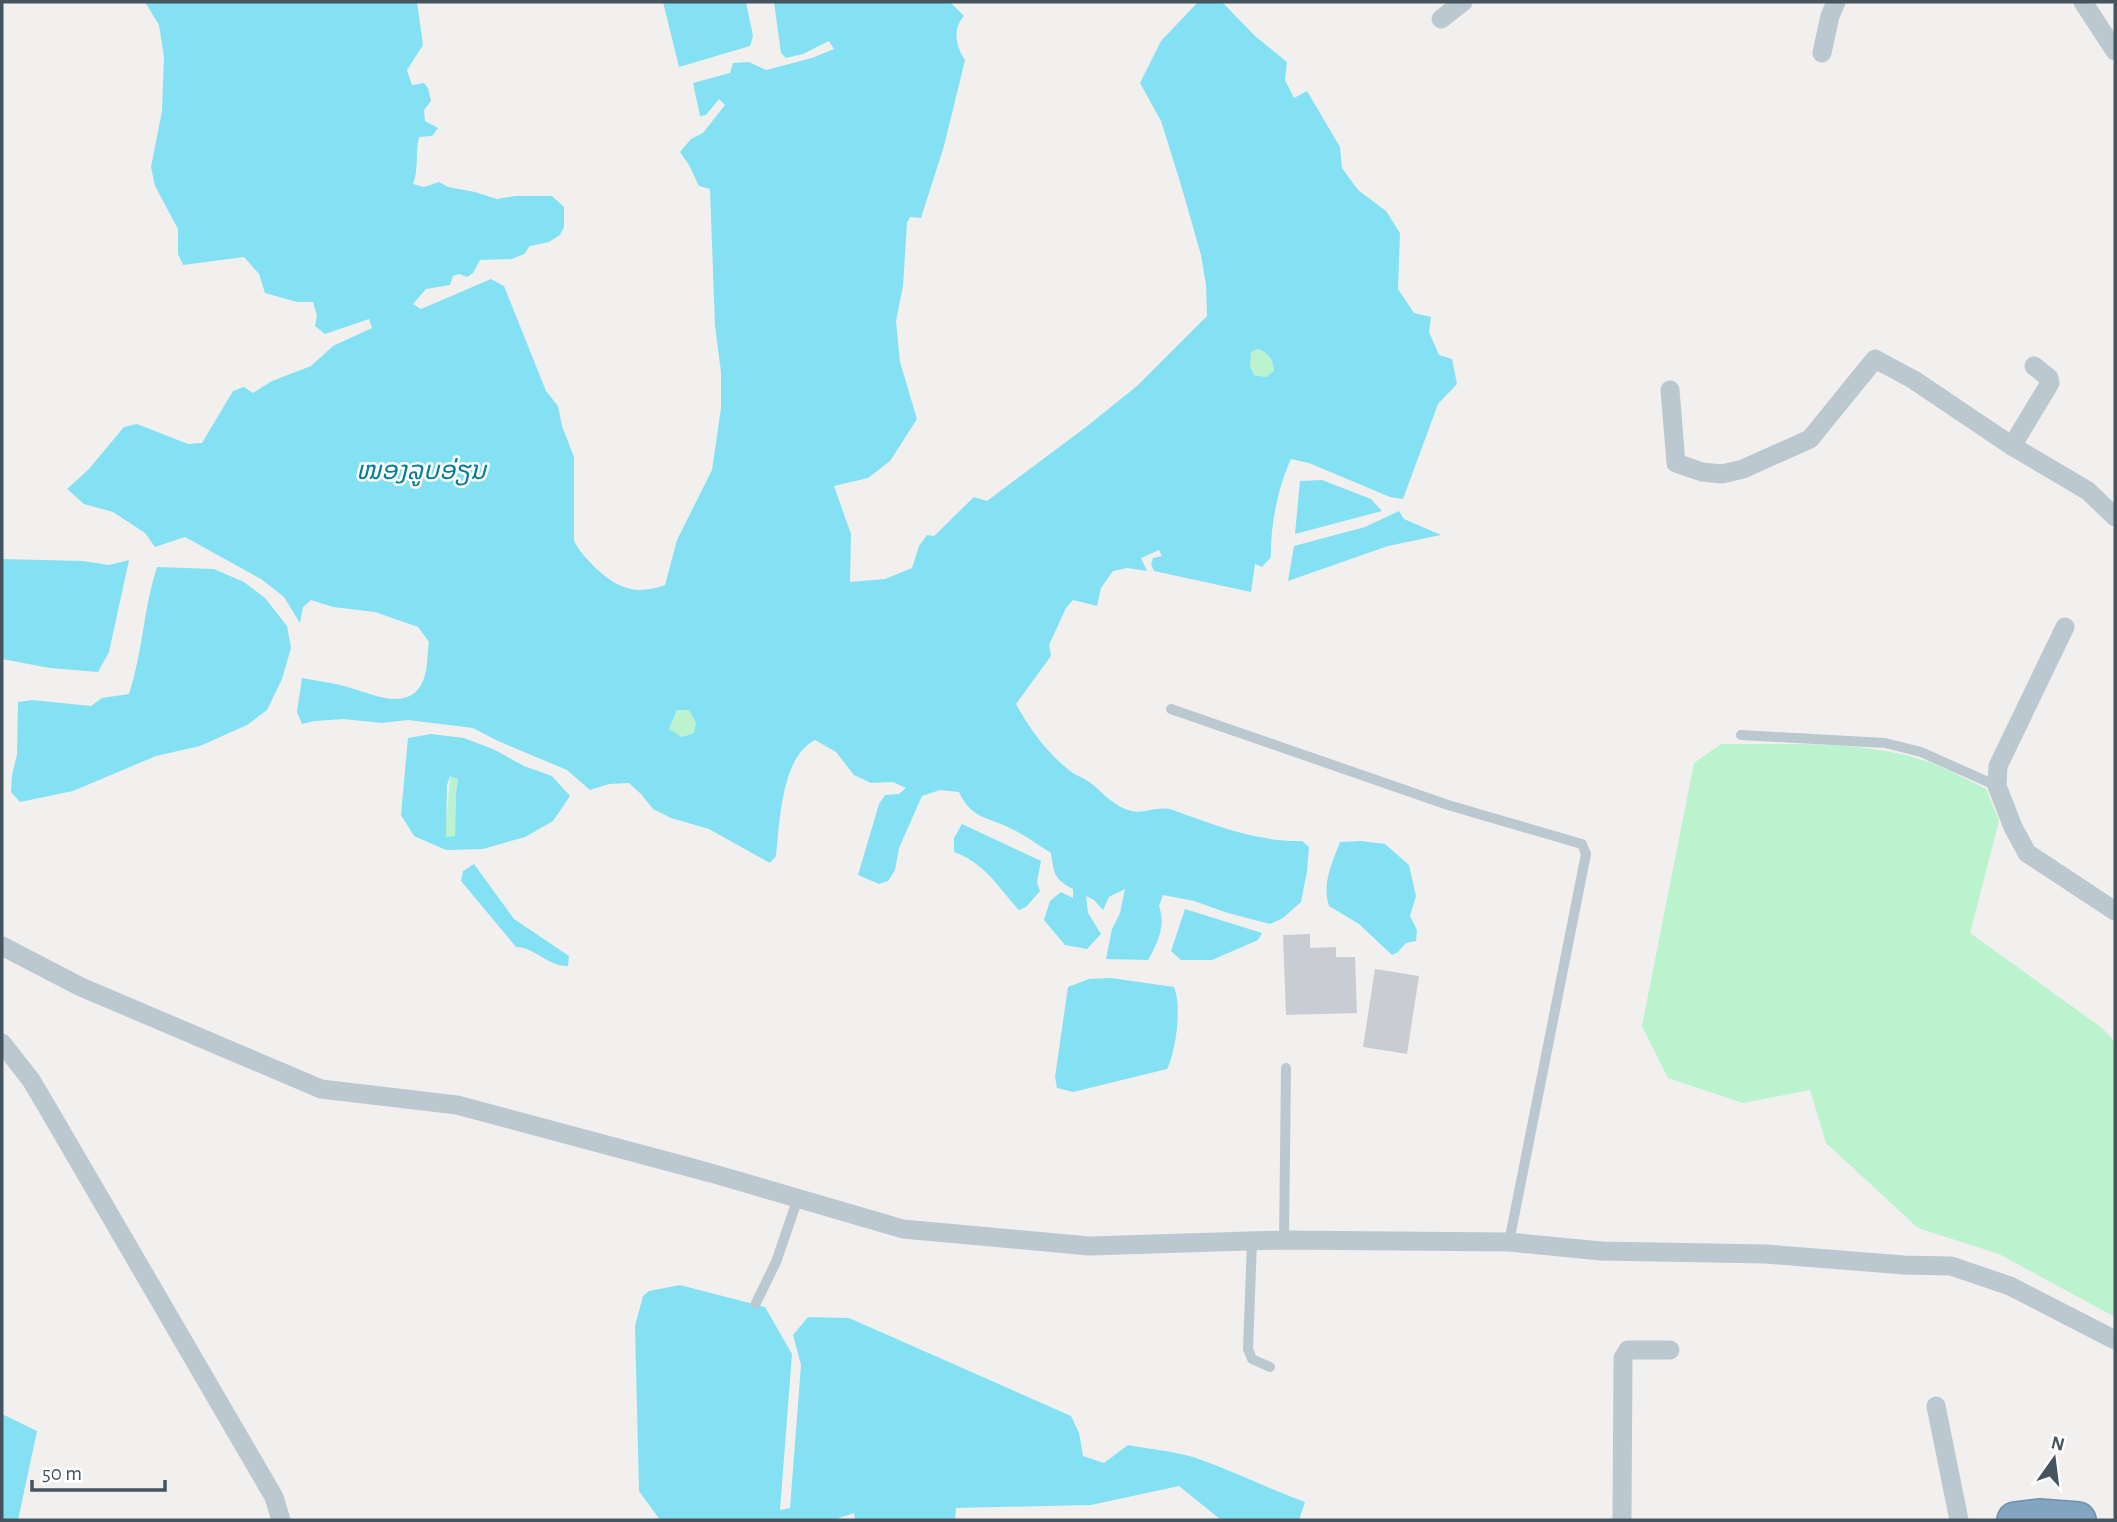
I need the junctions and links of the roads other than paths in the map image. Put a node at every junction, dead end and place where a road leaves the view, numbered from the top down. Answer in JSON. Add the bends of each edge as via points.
{"nodes":[{"id":1,"x":1464,"y":2,"type":"edge"},
{"id":2,"x":1836,"y":2,"type":"edge"},
{"id":3,"x":2083,"y":2,"type":"edge"},
{"id":4,"x":1441,"y":19,"type":"dead end"},
{"id":5,"x":2115,"y":51,"type":"edge"},
{"id":6,"x":1822,"y":53,"type":"dead end"},
{"id":7,"x":2034,"y":366,"type":"dead end"},
{"id":8,"x":1670,"y":390,"type":"dead end"},
{"id":9,"x":2012,"y":446,"type":"junction"},
{"id":10,"x":2115,"y":517,"type":"edge"},
{"id":11,"x":2065,"y":627,"type":"dead end"},
{"id":12,"x":1171,"y":709,"type":"dead end"},
{"id":13,"x":1741,"y":735,"type":"dead end"},
{"id":14,"x":1997,"y":786,"type":"junction"},
{"id":15,"x":2115,"y":911,"type":"edge"},
{"id":16,"x":2,"y":946,"type":"edge"},
{"id":17,"x":2,"y":1043,"type":"edge"},
{"id":18,"x":1286,"y":1068,"type":"dead end"},
{"id":19,"x":798,"y":1198,"type":"junction"},
{"id":20,"x":1284,"y":1240,"type":"junction"},
{"id":21,"x":1252,"y":1241,"type":"junction"},
{"id":22,"x":1508,"y":1242,"type":"junction"},
{"id":23,"x":756,"y":1303,"type":"dead end"},
{"id":24,"x":2115,"y":1340,"type":"edge"},
{"id":25,"x":1670,"y":1350,"type":"dead end"},
{"id":26,"x":1270,"y":1367,"type":"dead end"},
{"id":27,"x":1936,"y":1406,"type":"dead end"},
{"id":28,"x":281,"y":1520,"type":"edge"},
{"id":29,"x":1622,"y":1520,"type":"edge"},
{"id":30,"x":1959,"y":1520,"type":"edge"},
{"id":31,"x":2015,"y":1520,"type":"edge"},
{"id":32,"x":2078,"y":1520,"type":"edge"}],
"edges":[{"from":1,"to":4,"type":"street"},
{"from":2,"to":6,"type":"street"},
{"from":3,"to":5,"type":"street"},
{"from":7,"to":9,"type":"street","via":[[2050,383]]},
{"from":8,"to":9,"type":"street","via":[[1676,463],[1702,472],[1743,469],[1810,439],[1875,359]]},
{"from":9,"to":10,"type":"street","via":[[2088,491]]},
{"from":11,"to":14,"type":"street","via":[[1998,766]]},
{"from":12,"to":22,"type":"lane","via":[[1448,806],[1582,844],[1586,854]]},
{"from":13,"to":14,"type":"lane","via":[[1885,743],[1921,752]]},
{"from":14,"to":15,"type":"street","via":[[2027,853]]},
{"from":16,"to":19,"type":"street","via":[[81,987],[321,1089],[457,1105]]},
{"from":17,"to":28,"type":"street","via":[[31,1080],[95,1189],[274,1497]]},
{"from":18,"to":20,"type":"lane"},
{"from":19,"to":21,"type":"street","via":[[903,1229],[1089,1246]]},
{"from":19,"to":23,"type":"lane"},
{"from":20,"to":21,"type":"street"},
{"from":20,"to":22,"type":"street"},
{"from":21,"to":26,"type":"lane","via":[[1248,1349],[1252,1359]]},
{"from":22,"to":24,"type":"street","via":[[1601,1251],[1766,1254],[1951,1266],[2010,1286]]},
{"from":25,"to":29,"type":"street","via":[[1628,1350],[1623,1358]]},
{"from":27,"to":30,"type":"street"},
{"from":31,"to":32,"type":"highway"}]}
